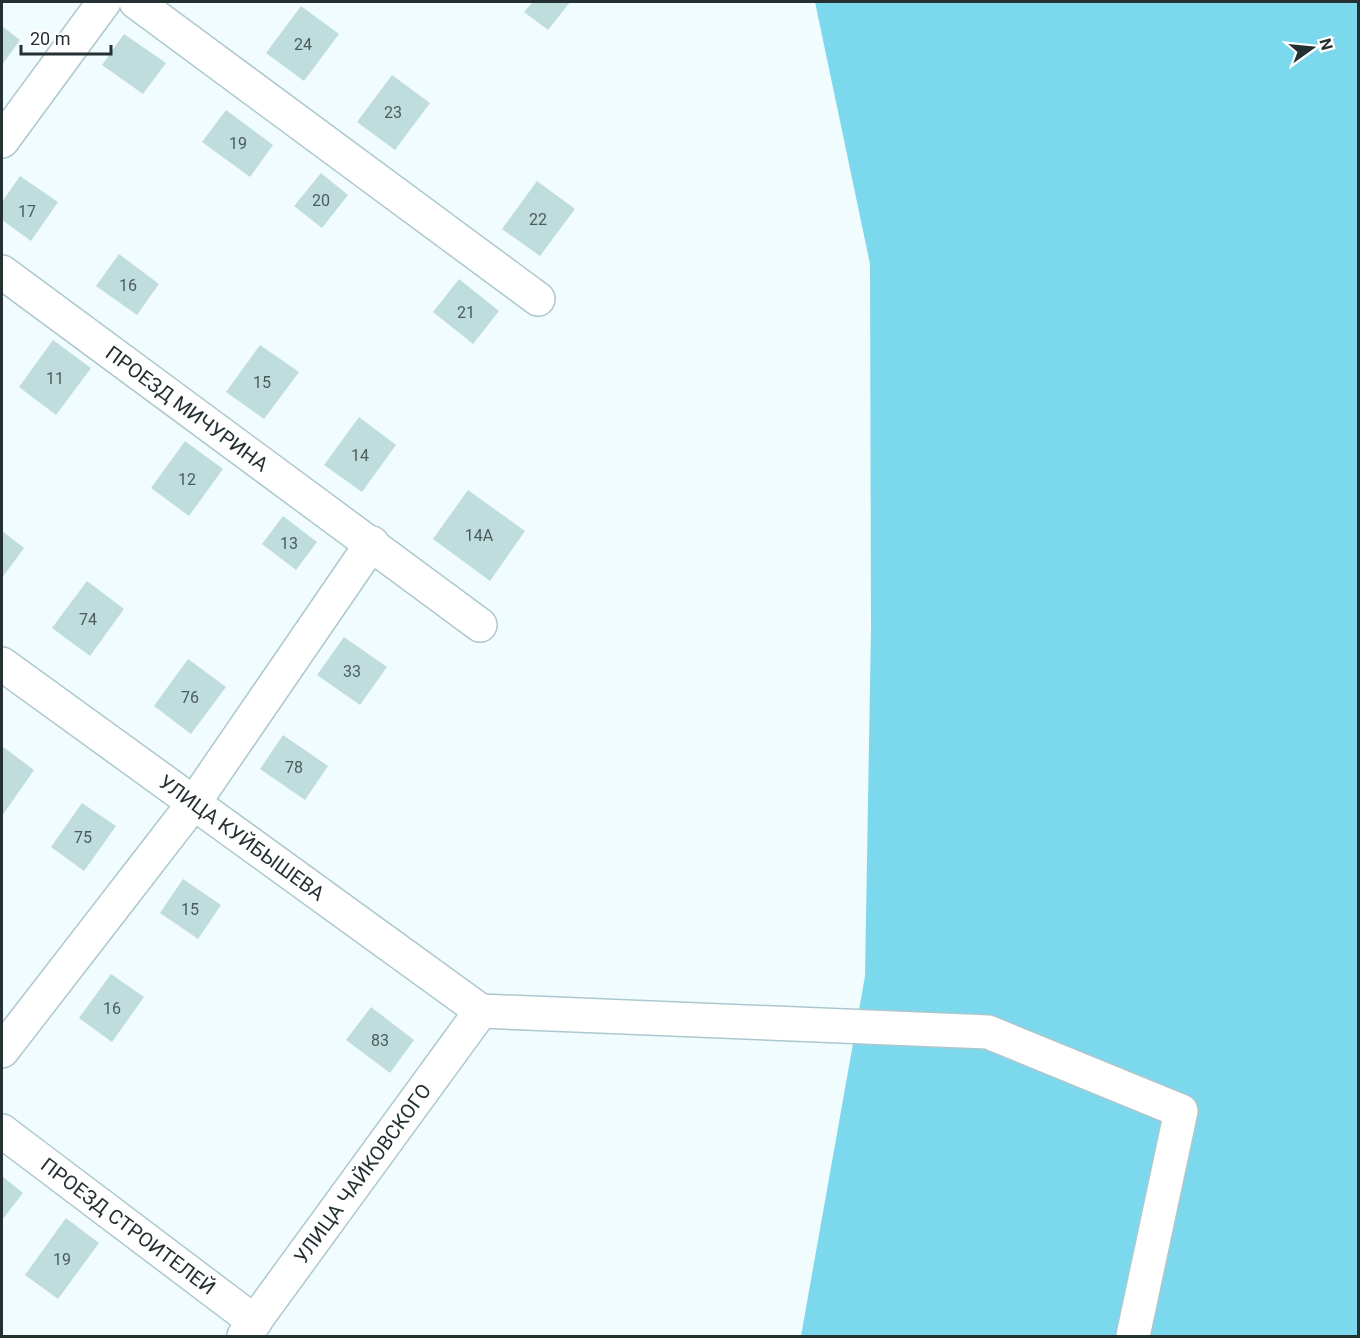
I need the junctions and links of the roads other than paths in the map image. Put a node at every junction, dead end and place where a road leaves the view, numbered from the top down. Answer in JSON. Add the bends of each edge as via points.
{"nodes":[{"id":1,"x":104,"y":2,"type":"edge"},
{"id":2,"x":136,"y":2,"type":"edge"},
{"id":3,"x":2,"y":141,"type":"edge"},
{"id":4,"x":2,"y":272,"type":"edge"},
{"id":5,"x":538,"y":298,"type":"dead end"},
{"id":6,"x":372,"y":543,"type":"junction"},
{"id":7,"x":480,"y":625,"type":"dead end"},
{"id":8,"x":2,"y":664,"type":"edge"},
{"id":9,"x":193,"y":804,"type":"junction"},
{"id":10,"x":481,"y":1011,"type":"junction"},
{"id":11,"x":2,"y":1052,"type":"edge"},
{"id":12,"x":2,"y":1131,"type":"edge"},
{"id":13,"x":249,"y":1329,"type":"edge"},
{"id":14,"x":1133,"y":1336,"type":"edge"}],
"edges":[{"from":1,"to":3,"type":"street"},
{"from":2,"to":5,"type":"street"},
{"from":4,"to":6,"type":"street","name":"ПРОЕЗД МИЧУРИНА"},
{"from":6,"to":7,"type":"street","name":"ПРОЕЗД МИЧУРИНА"},
{"from":6,"to":9,"type":"street"},
{"from":8,"to":9,"type":"street","name":"УЛИЦА КУЙБЫШЕВА"},
{"from":9,"to":10,"type":"street","name":"УЛИЦА КУЙБЫШЕВА"},
{"from":9,"to":11,"type":"street"},
{"from":10,"to":13,"type":"street","name":"УЛИЦА ЧАЙКОВСКОГО"},
{"from":10,"to":14,"type":"street","via":[[988,1032],[1181,1111]]},
{"from":12,"to":13,"type":"street","name":"ПРОЕЗД СТРОИТЕЛЕЙ"}]}
